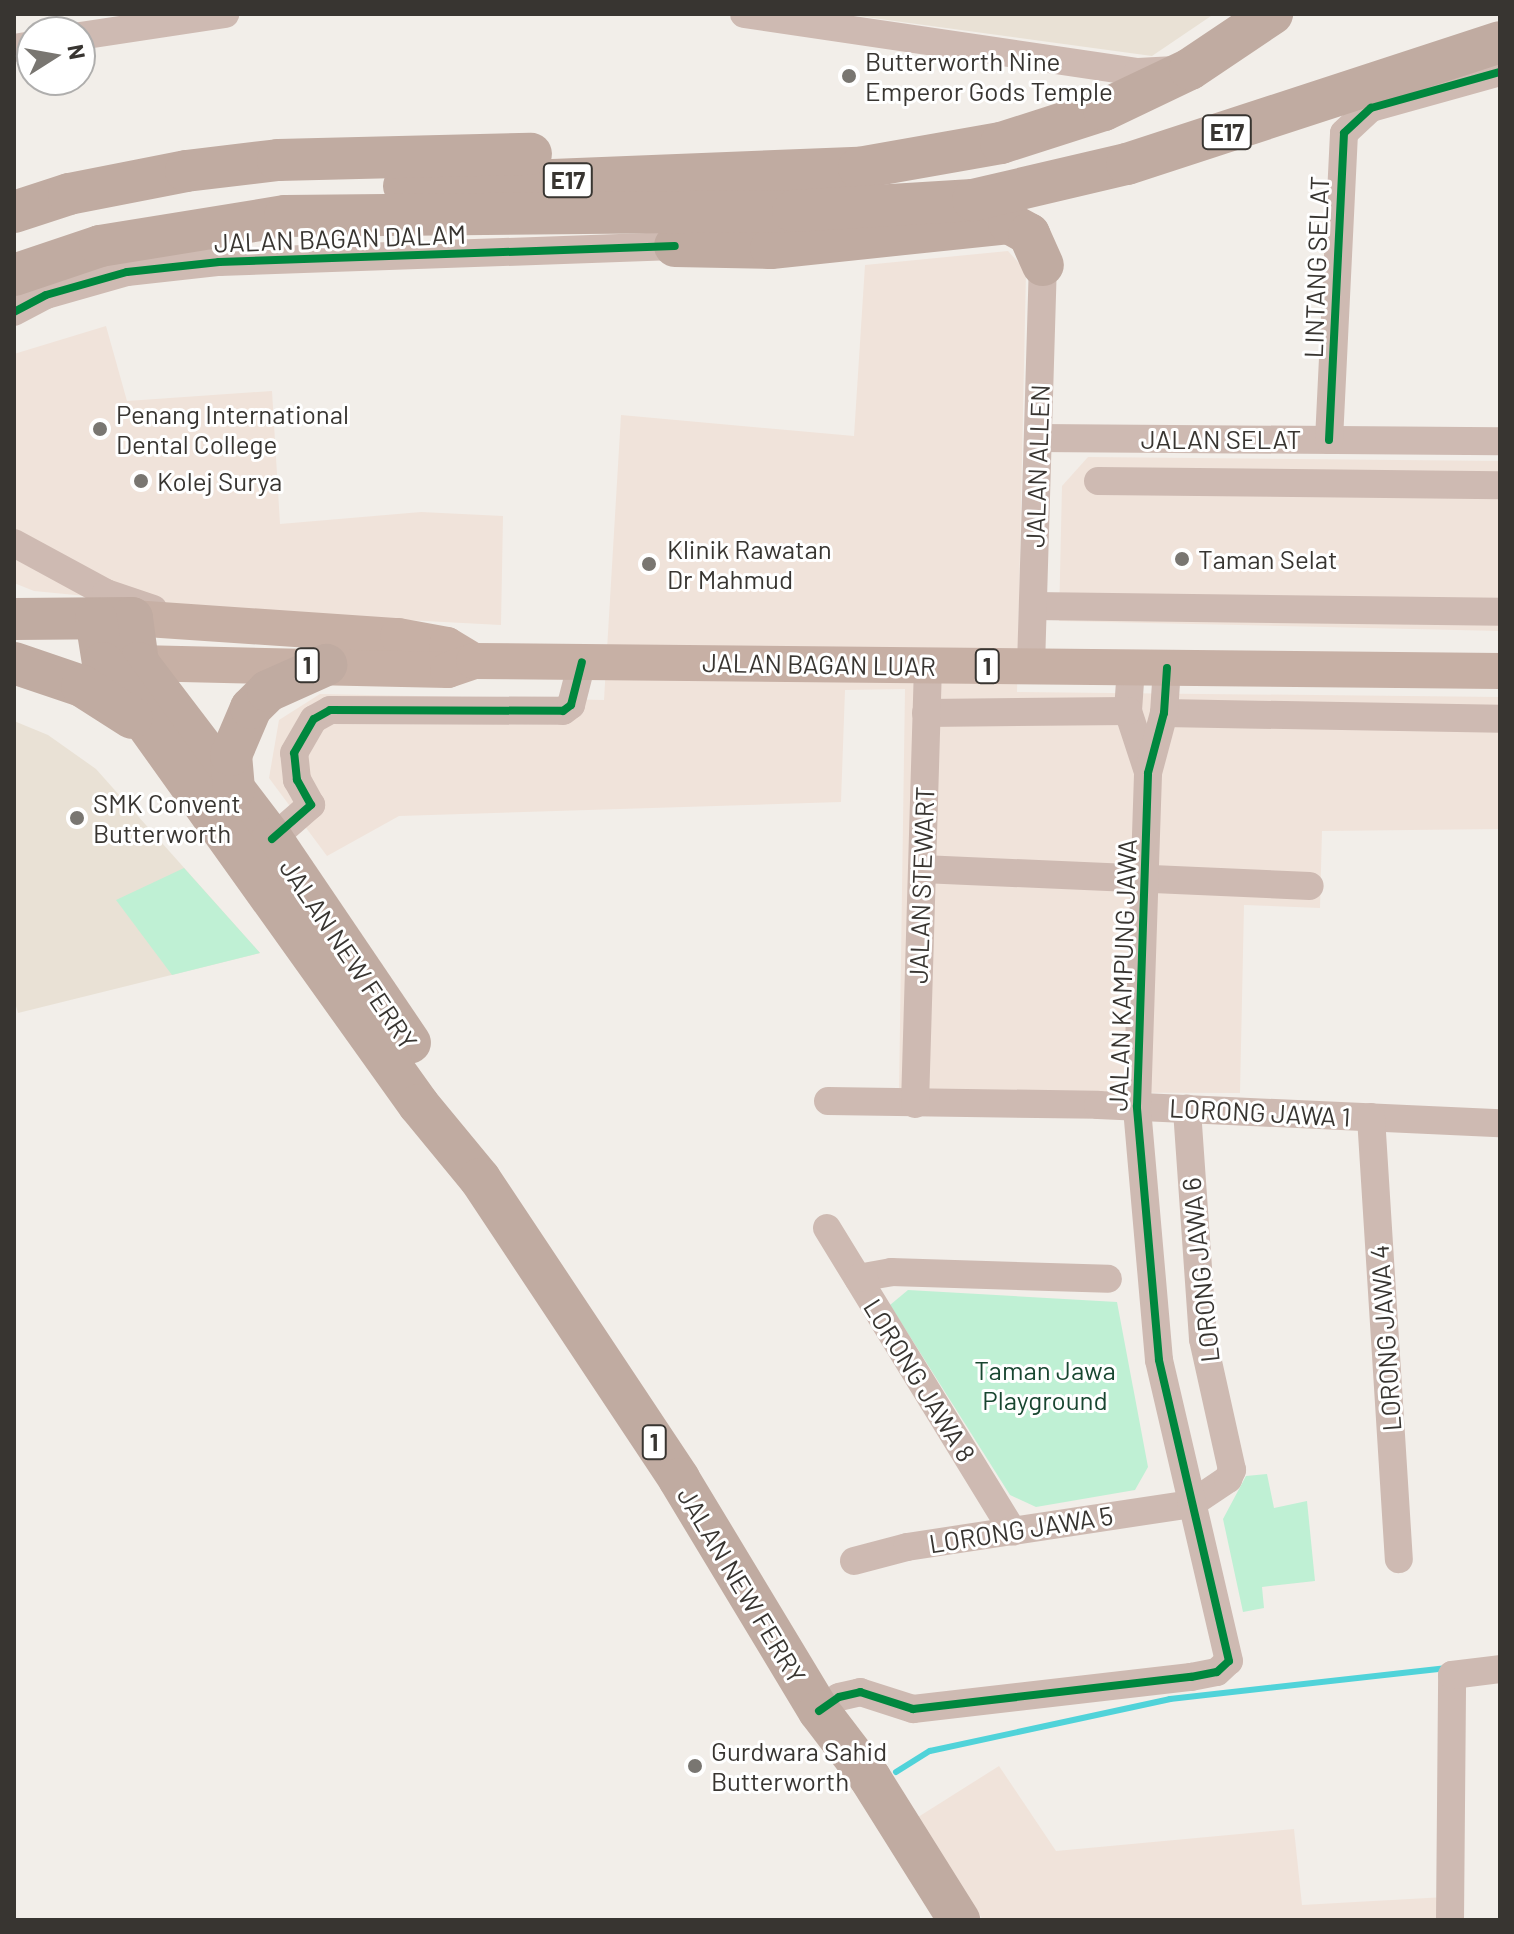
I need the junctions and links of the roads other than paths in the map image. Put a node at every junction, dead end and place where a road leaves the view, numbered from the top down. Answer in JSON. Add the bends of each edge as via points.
{"nodes":[{"id":1,"x":225,"y":14,"type":"edge"},
{"id":2,"x":744,"y":14,"type":"edge"},
{"id":3,"x":1272,"y":14,"type":"edge"},
{"id":4,"x":96,"y":34,"type":"edge"},
{"id":5,"x":1500,"y":42,"type":"edge"},
{"id":6,"x":1190,"y":69,"type":"junction"},
{"id":7,"x":1500,"y":72,"type":"edge"},
{"id":8,"x":1127,"y":164,"type":"junction"},
{"id":9,"x":819,"y":170,"type":"junction"},
{"id":10,"x":973,"y":200,"type":"junction"},
{"id":11,"x":318,"y":202,"type":"junction"},
{"id":12,"x":14,"y":212,"type":"edge"},
{"id":13,"x":675,"y":246,"type":"junction"},
{"id":14,"x":14,"y":247,"type":"edge"},
{"id":15,"x":1043,"y":265,"type":"junction"},
{"id":16,"x":14,"y":275,"type":"edge"},
{"id":17,"x":14,"y":312,"type":"edge"},
{"id":18,"x":1038,"y":438,"type":"junction"},
{"id":19,"x":1155,"y":438,"type":"junction"},
{"id":20,"x":1329,"y":440,"type":"junction"},
{"id":21,"x":1500,"y":441,"type":"edge"},
{"id":22,"x":1098,"y":481,"type":"dead end"},
{"id":23,"x":1153,"y":482,"type":"junction"},
{"id":24,"x":1500,"y":485,"type":"edge"},
{"id":25,"x":14,"y":543,"type":"edge"},
{"id":26,"x":1033,"y":606,"type":"junction"},
{"id":27,"x":1500,"y":612,"type":"edge"},
{"id":28,"x":114,"y":618,"type":"junction"},
{"id":29,"x":14,"y":619,"type":"edge"},
{"id":30,"x":189,"y":622,"type":"junction"},
{"id":31,"x":474,"y":661,"type":"junction"},
{"id":32,"x":14,"y":662,"type":"edge"},
{"id":33,"x":582,"y":662,"type":"junction"},
{"id":34,"x":120,"y":663,"type":"junction"},
{"id":35,"x":326,"y":665,"type":"junction"},
{"id":36,"x":928,"y":665,"type":"junction"},
{"id":37,"x":1031,"y":666,"type":"junction"},
{"id":38,"x":1131,"y":667,"type":"junction"},
{"id":39,"x":1167,"y":668,"type":"junction"},
{"id":40,"x":1500,"y":671,"type":"edge"},
{"id":41,"x":1128,"y":711,"type":"junction"},
{"id":42,"x":926,"y":713,"type":"junction"},
{"id":43,"x":1164,"y":713,"type":"junction"},
{"id":44,"x":1500,"y":719,"type":"edge"},
{"id":45,"x":158,"y":739,"type":"junction"},
{"id":46,"x":1148,"y":773,"type":"junction"},
{"id":47,"x":234,"y":789,"type":"junction"},
{"id":48,"x":272,"y":839,"type":"junction"},
{"id":49,"x":922,"y":869,"type":"junction"},
{"id":50,"x":1145,"y":878,"type":"junction"},
{"id":51,"x":1310,"y":886,"type":"dead end"},
{"id":52,"x":828,"y":1101,"type":"dead end"},
{"id":53,"x":915,"y":1104,"type":"junction"},
{"id":54,"x":1137,"y":1106,"type":"junction"},
{"id":55,"x":1187,"y":1109,"type":"junction"},
{"id":56,"x":1371,"y":1117,"type":"junction"},
{"id":57,"x":1500,"y":1123,"type":"edge"},
{"id":58,"x":480,"y":1179,"type":"junction"},
{"id":59,"x":827,"y":1228,"type":"dead end"},
{"id":60,"x":858,"y":1278,"type":"junction"},
{"id":61,"x":1108,"y":1279,"type":"dead end"},
{"id":62,"x":1191,"y":1504,"type":"junction"},
{"id":63,"x":1013,"y":1531,"type":"junction"},
{"id":64,"x":1399,"y":1559,"type":"dead end"},
{"id":65,"x":854,"y":1561,"type":"dead end"},
{"id":66,"x":1500,"y":1669,"type":"edge"},
{"id":67,"x":819,"y":1711,"type":"junction"},
{"id":68,"x":931,"y":1920,"type":"edge"},
{"id":69,"x":959,"y":1920,"type":"edge"},
{"id":70,"x":1443,"y":1920,"type":"edge"}],
"edges":[{"from":1,"to":4,"type":"street"},
{"from":2,"to":6,"type":"street","via":[[1138,72]]},
{"from":3,"to":6,"type":"highway","number":"E17"},
{"from":5,"to":8,"type":"highway","number":"E17"},
{"from":6,"to":9,"type":"highway","number":"E17","via":[[1104,110],[1001,143],[898,163]]},
{"from":7,"to":20,"type":"street","name":"LINTANG SELAT","via":[[1371,108],[1351,122],[1341,147]]},
{"from":8,"to":10,"type":"highway","number":"E17"},
{"from":8,"to":15,"type":"highway","via":[[1057,206],[1047,224]]},
{"from":9,"to":11,"type":"highway","number":"E17"},
{"from":9,"to":12,"type":"highway","via":[[628,154],[345,155],[186,171],[69,194]]},
{"from":10,"to":11,"type":"highway","number":"E17","via":[[793,211]]},
{"from":10,"to":13,"type":"highway","via":[[868,222]]},
{"from":11,"to":14,"type":"highway","number":"E17","via":[[169,203],[82,223]]},
{"from":11,"to":16,"type":"highway","number":"E17","via":[[100,246]]},
{"from":13,"to":15,"type":"highway","via":[[771,248],[1009,223],[1029,234]]},
{"from":13,"to":17,"type":"street","name":"JALAN BAGAN DALAM","via":[[219,262],[127,272],[46,295]]},
{"from":15,"to":18,"type":"street","name":"JALAN ALLEN"},
{"from":18,"to":19,"type":"street","name":"JALAN SELAT"},
{"from":18,"to":26,"type":"street","name":"JALAN ALLEN"},
{"from":19,"to":20,"type":"street","name":"JALAN SELAT"},
{"from":19,"to":23,"type":"street"},
{"from":20,"to":21,"type":"street","name":"JALAN SELAT"},
{"from":22,"to":23,"type":"street"},
{"from":23,"to":24,"type":"street"},
{"from":25,"to":30,"type":"street","via":[[106,593]]},
{"from":26,"to":27,"type":"street"},
{"from":26,"to":37,"type":"street","name":"JALAN ALLEN"},
{"from":28,"to":29,"type":"highway"},
{"from":28,"to":30,"type":"main road","name":"JALAN BAGAN LUAR","number":"1"},
{"from":28,"to":34,"type":"highway","name":"JALAN NEW FERRY","number":"1"},
{"from":30,"to":31,"type":"main road","name":"JALAN BAGAN LUAR","number":"1","via":[[398,636],[447,645]]},
{"from":31,"to":33,"type":"main road","name":"JALAN BAGAN LUAR","number":"1"},
{"from":31,"to":35,"type":"main road","name":"JALAN BAGAN LUAR","number":"1","via":[[448,670]]},
{"from":32,"to":34,"type":"highway"},
{"from":32,"to":45,"type":"highway","via":[[82,686],[120,707]]},
{"from":33,"to":36,"type":"main road","name":"JALAN BAGAN LUAR","number":"1"},
{"from":33,"to":48,"type":"street","via":[[571,705],[563,711],[330,710],[314,719],[294,753],[297,780],[311,805]]},
{"from":34,"to":35,"type":"main road","name":"JALAN BAGAN LUAR","number":"1"},
{"from":34,"to":45,"type":"highway","name":"JALAN NEW FERRY","number":"1"},
{"from":34,"to":47,"type":"highway","name":"JALAN NEW FERRY","number":"1"},
{"from":35,"to":47,"type":"highway","via":[[268,691],[251,708],[231,755]]},
{"from":36,"to":37,"type":"main road","name":"JALAN BAGAN LUAR","number":"1"},
{"from":36,"to":42,"type":"street","name":"JALAN STEWART"},
{"from":37,"to":38,"type":"main road","name":"JALAN BAGAN LUAR","number":"1"},
{"from":38,"to":39,"type":"main road","name":"JALAN BAGAN LUAR","number":"1"},
{"from":38,"to":41,"type":"street","name":"JALAN KAMPUNG JAWA"},
{"from":39,"to":40,"type":"main road","name":"JALAN BAGAN LUAR","number":"1"},
{"from":39,"to":43,"type":"street","name":"JALAN KAMPUNG JAWA"},
{"from":41,"to":42,"type":"street"},
{"from":41,"to":46,"type":"street","name":"JALAN KAMPUNG JAWA"},
{"from":42,"to":49,"type":"street","name":"JALAN STEWART"},
{"from":43,"to":44,"type":"street"},
{"from":43,"to":46,"type":"street","name":"JALAN KAMPUNG JAWA"},
{"from":45,"to":58,"type":"highway","name":"JALAN NEW FERRY","number":"1","via":[[419,1105]]},
{"from":46,"to":50,"type":"street","name":"JALAN KAMPUNG JAWA"},
{"from":47,"to":48,"type":"highway","name":"JALAN NEW FERRY","number":"1"},
{"from":48,"to":58,"type":"highway","name":"JALAN NEW FERRY","number":"1","via":[[441,1090]]},
{"from":49,"to":50,"type":"street"},
{"from":49,"to":53,"type":"street","name":"JALAN STEWART"},
{"from":50,"to":51,"type":"street"},
{"from":50,"to":54,"type":"street","name":"JALAN KAMPUNG JAWA"},
{"from":52,"to":53,"type":"street","name":"LORONG JAWA 1"},
{"from":53,"to":54,"type":"street","name":"LORONG JAWA 1"},
{"from":54,"to":55,"type":"street","name":"LORONG JAWA 1"},
{"from":54,"to":62,"type":"street","name":"JALAN KAMPUNG JAWA","via":[[1159,1360]]},
{"from":55,"to":56,"type":"street","name":"LORONG JAWA 1"},
{"from":55,"to":62,"type":"street","name":"LORONG JAWA 6","via":[[1203,1339],[1232,1470]]},
{"from":56,"to":57,"type":"street","name":"LORONG JAWA 1"},
{"from":56,"to":64,"type":"street","name":"LORONG JAWA 4"},
{"from":58,"to":67,"type":"highway","name":"JALAN NEW FERRY","number":"1","via":[[679,1479]]},
{"from":59,"to":60,"type":"street","name":"LORONG JAWA 8"},
{"from":60,"to":61,"type":"street","via":[[891,1272]]},
{"from":60,"to":63,"type":"street","name":"LORONG JAWA 8"},
{"from":62,"to":63,"type":"street","name":"LORONG JAWA 5"},
{"from":62,"to":67,"type":"street","name":"JALAN KAMPUNG JAWA","via":[[1229,1661],[1217,1672],[913,1709],[860,1692],[839,1697]]},
{"from":63,"to":65,"type":"street","name":"LORONG JAWA 5","via":[[879,1552]]},
{"from":66,"to":70,"type":"street","via":[[1452,1675]]},
{"from":67,"to":68,"type":"highway","name":"JALAN NEW FERRY","number":"1"},
{"from":67,"to":69,"type":"highway","name":"JALAN NEW FERRY","number":"1","via":[[870,1778]]}]}
